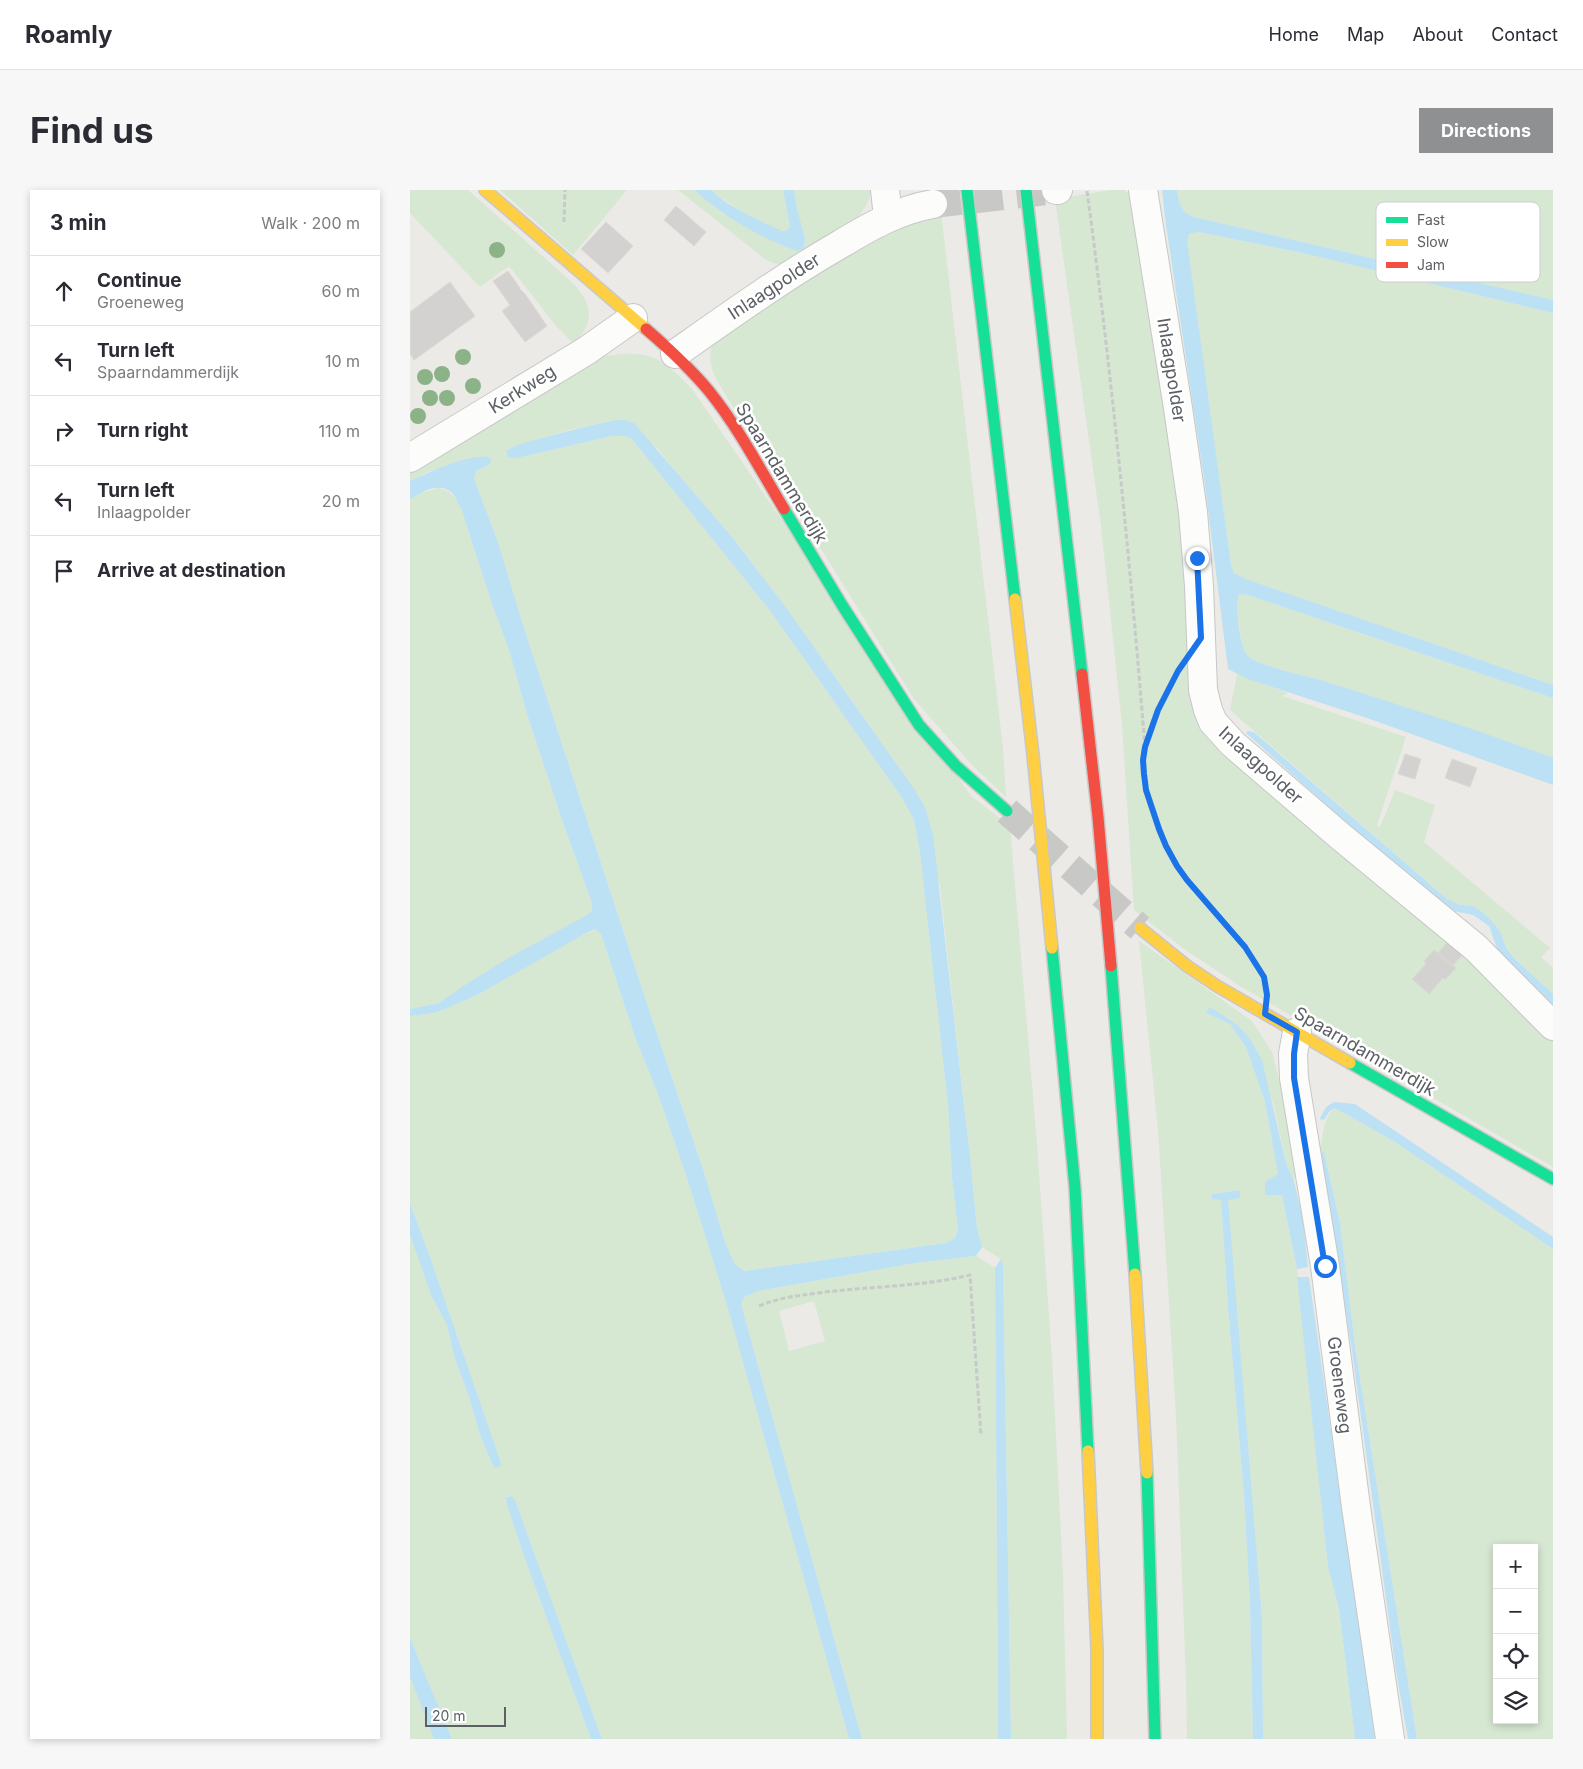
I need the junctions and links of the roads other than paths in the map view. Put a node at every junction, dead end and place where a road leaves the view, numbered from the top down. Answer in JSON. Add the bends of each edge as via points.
{"nodes":[{"id":1,"x":485,"y":190,"type":"edge"},
{"id":2,"x":885,"y":190,"type":"edge"},
{"id":3,"x":967,"y":190,"type":"edge"},
{"id":4,"x":1026,"y":190,"type":"edge"},
{"id":5,"x":1143,"y":190,"type":"edge"},
{"id":6,"x":933,"y":204,"type":"tunnel mouth"},
{"id":7,"x":888,"y":217,"type":"junction"},
{"id":8,"x":633,"y":318,"type":"junction"},
{"id":9,"x":675,"y":354,"type":"junction"},
{"id":10,"x":410,"y":458,"type":"edge"},
{"id":11,"x":1007,"y":811,"type":"tunnel mouth"},
{"id":12,"x":1140,"y":928,"type":"tunnel mouth"},
{"id":13,"x":1553,"y":1026,"type":"edge"},
{"id":14,"x":1297,"y":1032,"type":"junction"},
{"id":15,"x":1553,"y":1179,"type":"edge"},
{"id":16,"x":1098,"y":1739,"type":"edge"},
{"id":17,"x":1155,"y":1739,"type":"edge"},
{"id":18,"x":1390,"y":1739,"type":"edge"}],
"edges":[{"from":1,"to":8,"type":"main road","name":"Spaarndammerdijk"},
{"from":2,"to":7,"type":"street"},
{"from":3,"to":16,"type":"main road","via":[[1033,755],[1074,1188],[1097,1649]]},
{"from":4,"to":17,"type":"main road","via":[[1098,817],[1129,1184],[1146,1440]]},
{"from":5,"to":13,"type":"street","name":"Inlaagpolder","via":[[1193,512],[1204,700],[1213,722],[1233,744],[1340,836],[1476,948]]},
{"from":6,"to":7,"type":"street","name":"Inlaagpolder"},
{"from":7,"to":9,"type":"street","name":"Inlaagpolder","via":[[780,281]]},
{"from":8,"to":9,"type":"main road","name":"Spaarndammerdijk"},
{"from":8,"to":10,"type":"street","name":"Kerkweg"},
{"from":9,"to":11,"type":"main road","name":"Spaarndammerdijk","via":[[719,404],[919,725],[956,766]]},
{"from":12,"to":14,"type":"main road","name":"Spaarndammerdijk","via":[[1187,966]]},
{"from":14,"to":15,"type":"main road","name":"Spaarndammerdijk"},
{"from":14,"to":18,"type":"street","name":"Groeneweg","via":[[1294,1078],[1325,1266]]}]}
